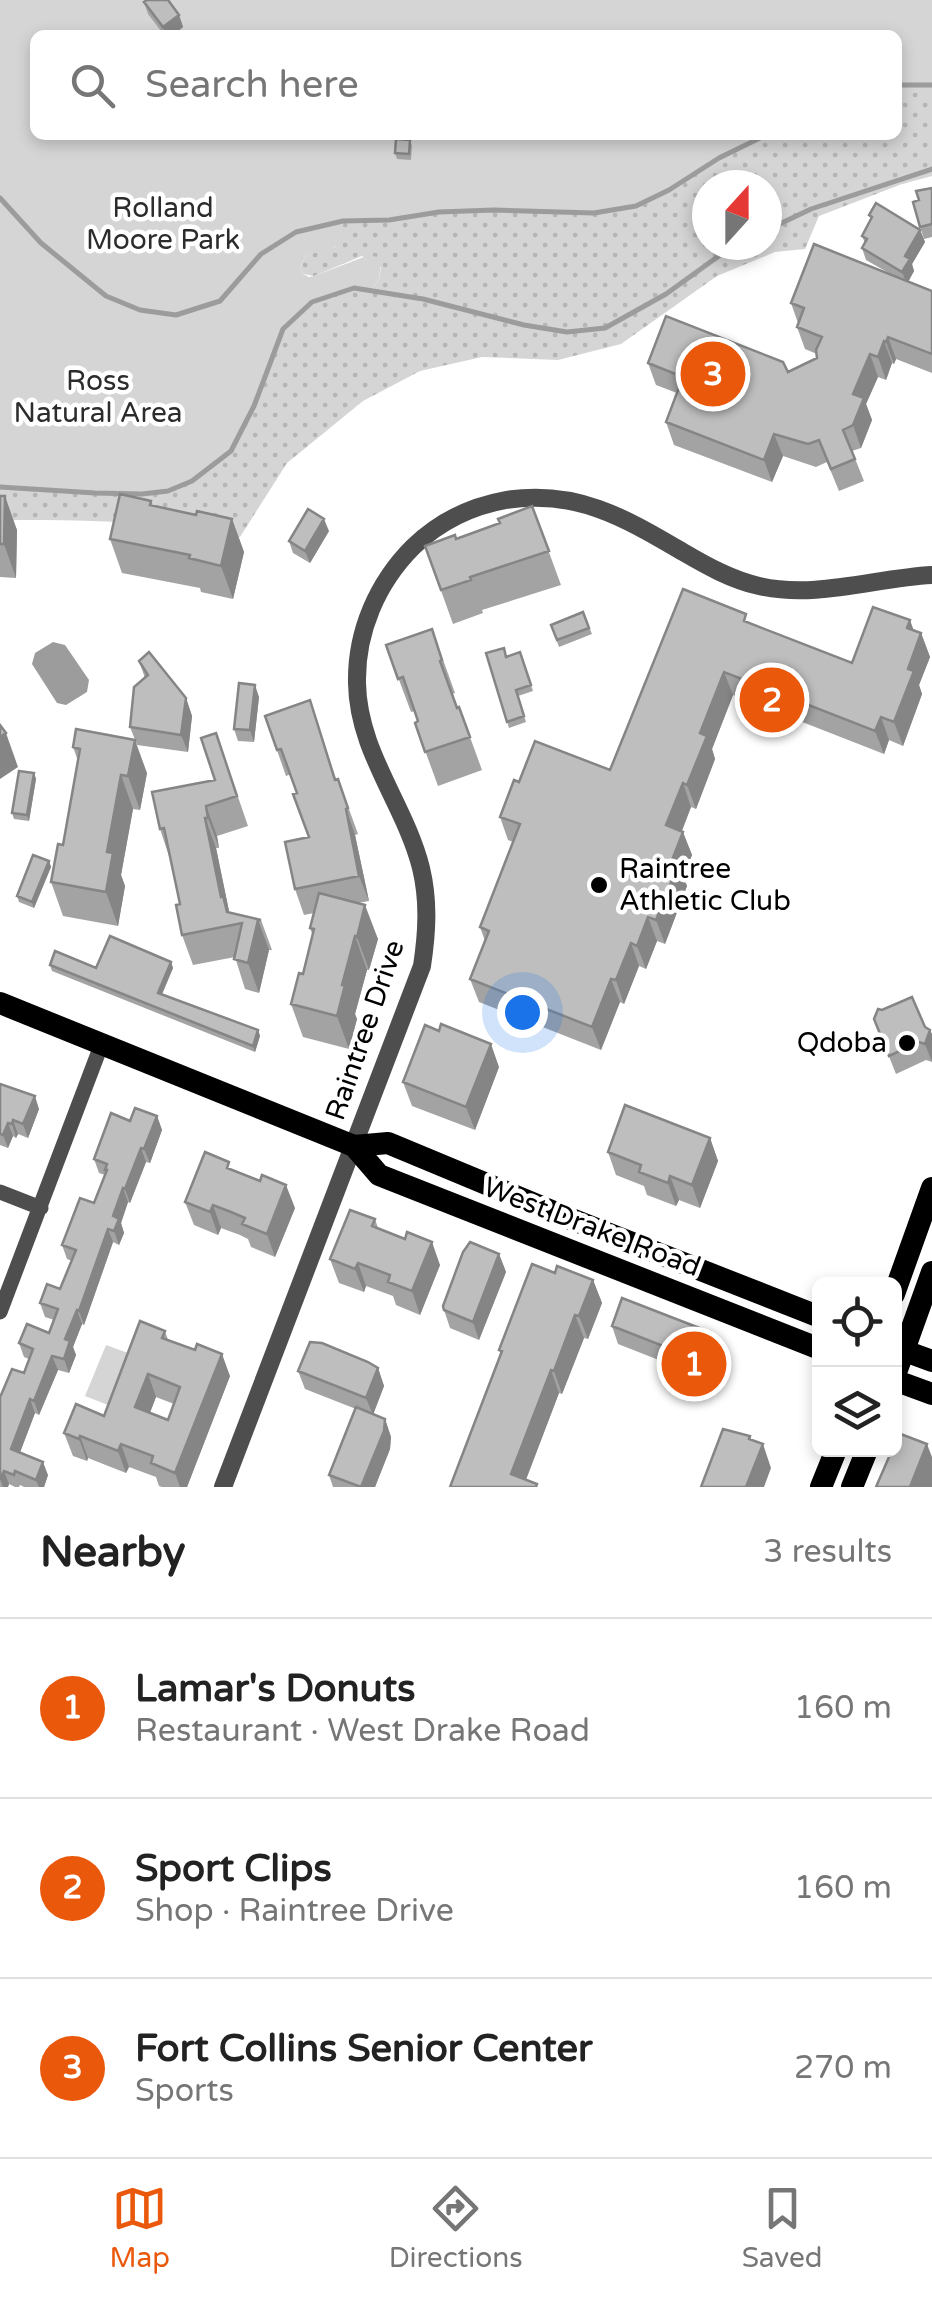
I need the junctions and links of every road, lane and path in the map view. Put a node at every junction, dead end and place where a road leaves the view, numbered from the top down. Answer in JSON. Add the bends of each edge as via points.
{"nodes":[{"id":1,"x":932,"y":575,"type":"edge"},
{"id":2,"x":0,"y":1003,"type":"edge"},
{"id":3,"x":102,"y":1043,"type":"junction"},
{"id":4,"x":354,"y":1146,"type":"junction"},
{"id":5,"x":932,"y":1188,"type":"edge"},
{"id":6,"x":0,"y":1192,"type":"edge"},
{"id":7,"x":451,"y":1204,"type":"junction"},
{"id":8,"x":40,"y":1208,"type":"junction"},
{"id":9,"x":575,"y":1220,"type":"junction"},
{"id":10,"x":693,"y":1266,"type":"junction"},
{"id":11,"x":932,"y":1272,"type":"edge"},
{"id":12,"x":630,"y":1274,"type":"junction"},
{"id":13,"x":900,"y":1277,"type":"edge"},
{"id":14,"x":0,"y":1312,"type":"edge"},
{"id":15,"x":812,"y":1314,"type":"edge"},
{"id":16,"x":902,"y":1344,"type":"edge"},
{"id":17,"x":812,"y":1346,"type":"edge"},
{"id":18,"x":902,"y":1350,"type":"edge"},
{"id":19,"x":932,"y":1361,"type":"edge"},
{"id":20,"x":902,"y":1382,"type":"edge"},
{"id":21,"x":932,"y":1394,"type":"edge"},
{"id":22,"x":833,"y":1457,"type":"edge"},
{"id":23,"x":864,"y":1457,"type":"edge"},
{"id":24,"x":223,"y":1487,"type":"edge"},
{"id":25,"x":821,"y":1487,"type":"edge"},
{"id":26,"x":852,"y":1487,"type":"edge"}],
"edges":[{"from":1,"to":4,"type":"street","name":"Raintree Drive","via":[[802,590],[756,586],[610,512],[566,498],[490,502],[412,548],[376,599],[357,684],[364,732],[421,868],[427,936],[410,1004]]},
{"from":2,"to":3,"type":"main road","name":"West Drake Road"},
{"from":3,"to":4,"type":"main road","name":"West Drake Road"},
{"from":3,"to":8,"type":"street"},
{"from":4,"to":7,"type":"main road","name":"West Drake Road","via":[[378,1175]]},
{"from":4,"to":9,"type":"main road","name":"West Drake Road","via":[[388,1143]]},
{"from":4,"to":24,"type":"street","name":"Raintree Drive"},
{"from":5,"to":13,"type":"main road"},
{"from":6,"to":8,"type":"street"},
{"from":7,"to":9,"type":"main road","via":[[487,1205],[548,1228]]},
{"from":7,"to":12,"type":"main road","name":"West Drake Road"},
{"from":8,"to":14,"type":"street"},
{"from":9,"to":10,"type":"main road","name":"West Drake Road"},
{"from":10,"to":12,"type":"main road"},
{"from":10,"to":15,"type":"main road","name":"West Drake Road"},
{"from":11,"to":16,"type":"main road"},
{"from":12,"to":17,"type":"main road","name":"West Drake Road"},
{"from":18,"to":19,"type":"main road"},
{"from":20,"to":21,"type":"main road"},
{"from":22,"to":25,"type":"main road"},
{"from":23,"to":26,"type":"main road"}]}
